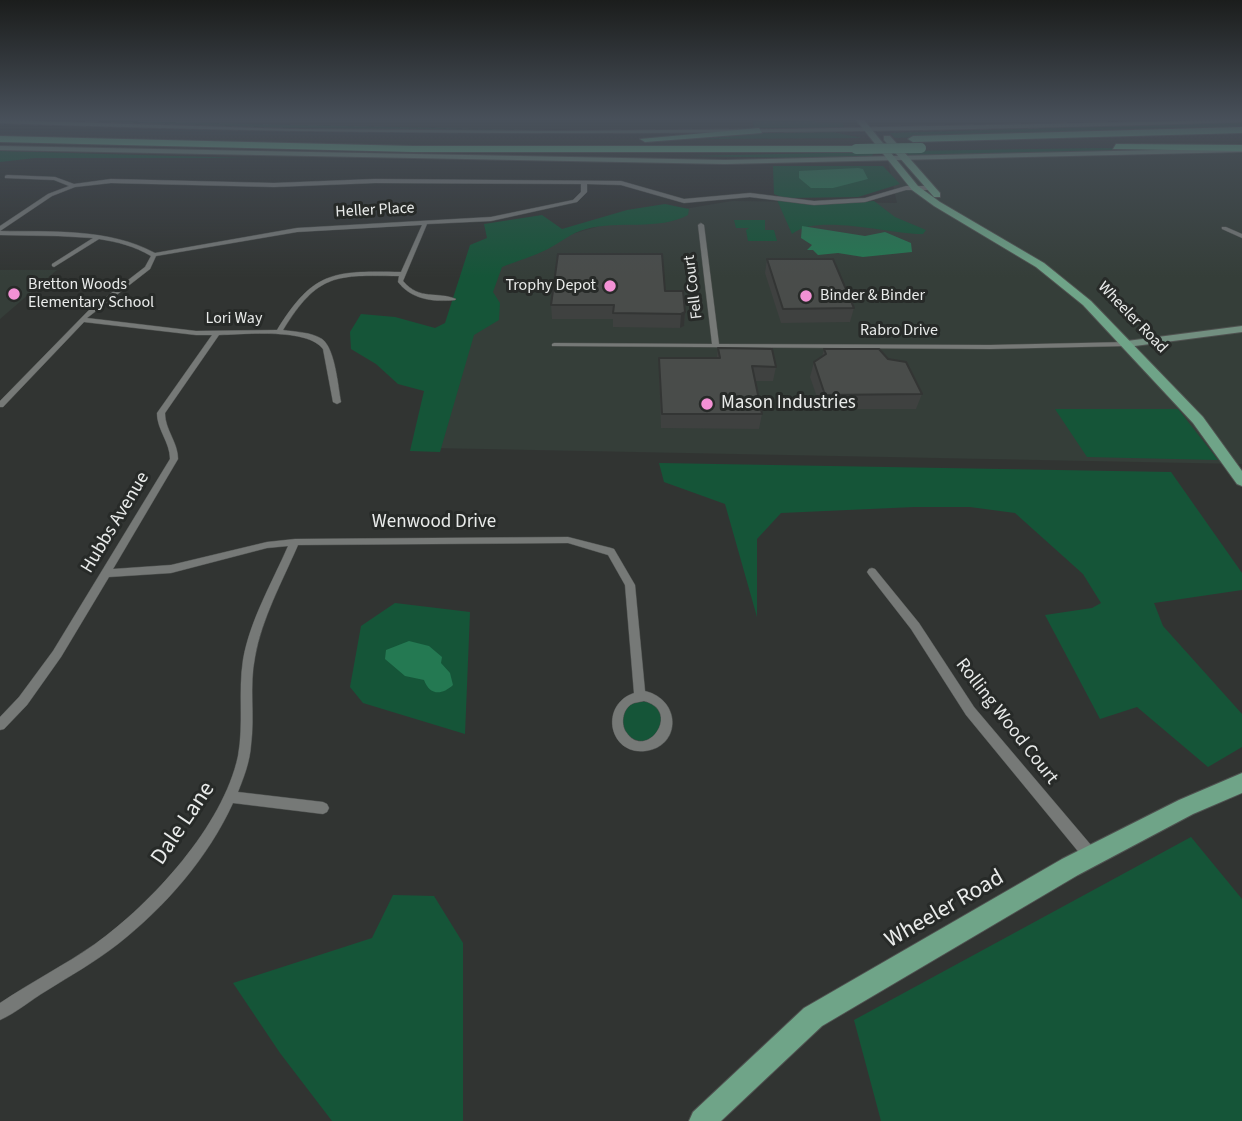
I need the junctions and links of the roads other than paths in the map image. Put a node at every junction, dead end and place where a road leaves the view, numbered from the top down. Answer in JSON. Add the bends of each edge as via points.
{"nodes":[{"id":1,"x":902,"y":172,"type":"edge"},
{"id":2,"x":917,"y":172,"type":"edge"},
{"id":3,"x":7,"y":177,"type":"dead end"},
{"id":4,"x":584,"y":183,"type":"junction"},
{"id":5,"x":74,"y":186,"type":"junction"},
{"id":6,"x":915,"y":188,"type":"junction"},
{"id":7,"x":930,"y":188,"type":"junction"},
{"id":8,"x":962,"y":218,"type":"junction"},
{"id":9,"x":425,"y":223,"type":"junction"},
{"id":10,"x":701,"y":225,"type":"dead end"},
{"id":11,"x":1224,"y":229,"type":"dead end"},
{"id":12,"x":0,"y":231,"type":"edge"},
{"id":13,"x":1242,"y":236,"type":"edge"},
{"id":14,"x":97,"y":238,"type":"junction"},
{"id":15,"x":154,"y":255,"type":"junction"},
{"id":16,"x":54,"y":265,"type":"dead end"},
{"id":17,"x":401,"y":274,"type":"junction"},
{"id":18,"x":453,"y":299,"type":"dead end"},
{"id":19,"x":83,"y":320,"type":"junction"},
{"id":20,"x":1242,"y":329,"type":"edge"},
{"id":21,"x":279,"y":332,"type":"junction"},
{"id":22,"x":217,"y":333,"type":"junction"},
{"id":23,"x":1127,"y":344,"type":"junction"},
{"id":24,"x":554,"y":345,"type":"dead end"},
{"id":25,"x":716,"y":346,"type":"junction"},
{"id":26,"x":337,"y":402,"type":"dead end"},
{"id":27,"x":0,"y":405,"type":"edge"},
{"id":28,"x":1242,"y":481,"type":"edge"},
{"id":29,"x":295,"y":542,"type":"junction"},
{"id":30,"x":872,"y":572,"type":"dead end"},
{"id":31,"x":107,"y":573,"type":"junction"},
{"id":32,"x":640,"y":698,"type":"junction"},
{"id":33,"x":0,"y":725,"type":"edge"},
{"id":34,"x":1242,"y":783,"type":"edge"},
{"id":35,"x":230,"y":797,"type":"junction"},
{"id":36,"x":323,"y":808,"type":"dead end"},
{"id":37,"x":1091,"y":856,"type":"junction"},
{"id":38,"x":0,"y":1012,"type":"edge"},
{"id":39,"x":724,"y":1111,"type":"edge"},
{"id":40,"x":702,"y":1121,"type":"edge"}],
"edges":[{"from":1,"to":6,"type":"main road","name":"Wheeler Road"},
{"from":2,"to":7,"type":"main road","name":"Wheeler Road"},
{"from":3,"to":5,"type":"street","via":[[55,179]]},
{"from":4,"to":5,"type":"street","via":[[120,181]]},
{"from":4,"to":6,"type":"street","via":[[634,184],[684,201],[758,196],[814,203],[865,200]]},
{"from":4,"to":9,"type":"street","name":"Heller Place","via":[[581,197],[565,204],[491,219]]},
{"from":5,"to":12,"type":"street","via":[[40,200]]},
{"from":6,"to":7,"type":"street"},
{"from":6,"to":8,"type":"main road","name":"Wheeler Road"},
{"from":7,"to":8,"type":"main road","name":"Wheeler Road"},
{"from":8,"to":23,"type":"main road","name":"Wheeler Road","via":[[1067,284]]},
{"from":9,"to":15,"type":"street","name":"Heller Place","via":[[370,223],[262,234]]},
{"from":9,"to":17,"type":"street"},
{"from":10,"to":25,"type":"street","name":"Fell Court"},
{"from":11,"to":13,"type":"street"},
{"from":12,"to":14,"type":"street"},
{"from":14,"to":15,"type":"street","via":[[135,245]]},
{"from":14,"to":16,"type":"street"},
{"from":15,"to":19,"type":"street","via":[[148,268]]},
{"from":17,"to":18,"type":"street","via":[[400,281],[411,292]]},
{"from":17,"to":21,"type":"street","via":[[356,274],[323,281],[300,297]]},
{"from":19,"to":22,"type":"street","name":"Lori Way"},
{"from":19,"to":27,"type":"street"},
{"from":20,"to":23,"type":"main road","name":"Rabro Drive"},
{"from":21,"to":22,"type":"street","name":"Lori Way"},
{"from":21,"to":26,"type":"street","name":"Lori Way","via":[[321,341],[327,349]]},
{"from":22,"to":31,"type":"street","name":"Hubbs Avenue","via":[[161,413],[160,423],[175,448],[174,459]]},
{"from":23,"to":25,"type":"street","name":"Rabro Drive"},
{"from":23,"to":28,"type":"main road","name":"Wheeler Road","via":[[1198,420]]},
{"from":24,"to":25,"type":"street","name":"Rabro Drive"},
{"from":29,"to":31,"type":"street","name":"Wenwood Drive","via":[[171,569]]},
{"from":29,"to":32,"type":"street","name":"Wenwood Drive","via":[[568,540],[611,552],[630,585]]},
{"from":29,"to":35,"type":"street","name":"Dale Lane","via":[[262,618],[250,659],[247,741]]},
{"from":30,"to":37,"type":"street","name":"Rolling Wood Court","via":[[915,626],[971,711]]},
{"from":31,"to":33,"type":"street","name":"Hubbs Avenue","via":[[37,684]]},
{"from":32,"to":32,"type":"street","via":[[624,704],[617,727],[628,741],[645,745],[666,733],[668,719],[655,701]]},
{"from":34,"to":37,"type":"main road","name":"Wheeler Road"},
{"from":35,"to":36,"type":"street"},
{"from":35,"to":38,"type":"street","name":"Dale Lane","via":[[180,872],[128,928]]},
{"from":37,"to":39,"type":"main road","name":"Wheeler Road","via":[[813,1017]]},
{"from":39,"to":40,"type":"main road","name":"Wheeler Road"}]}
